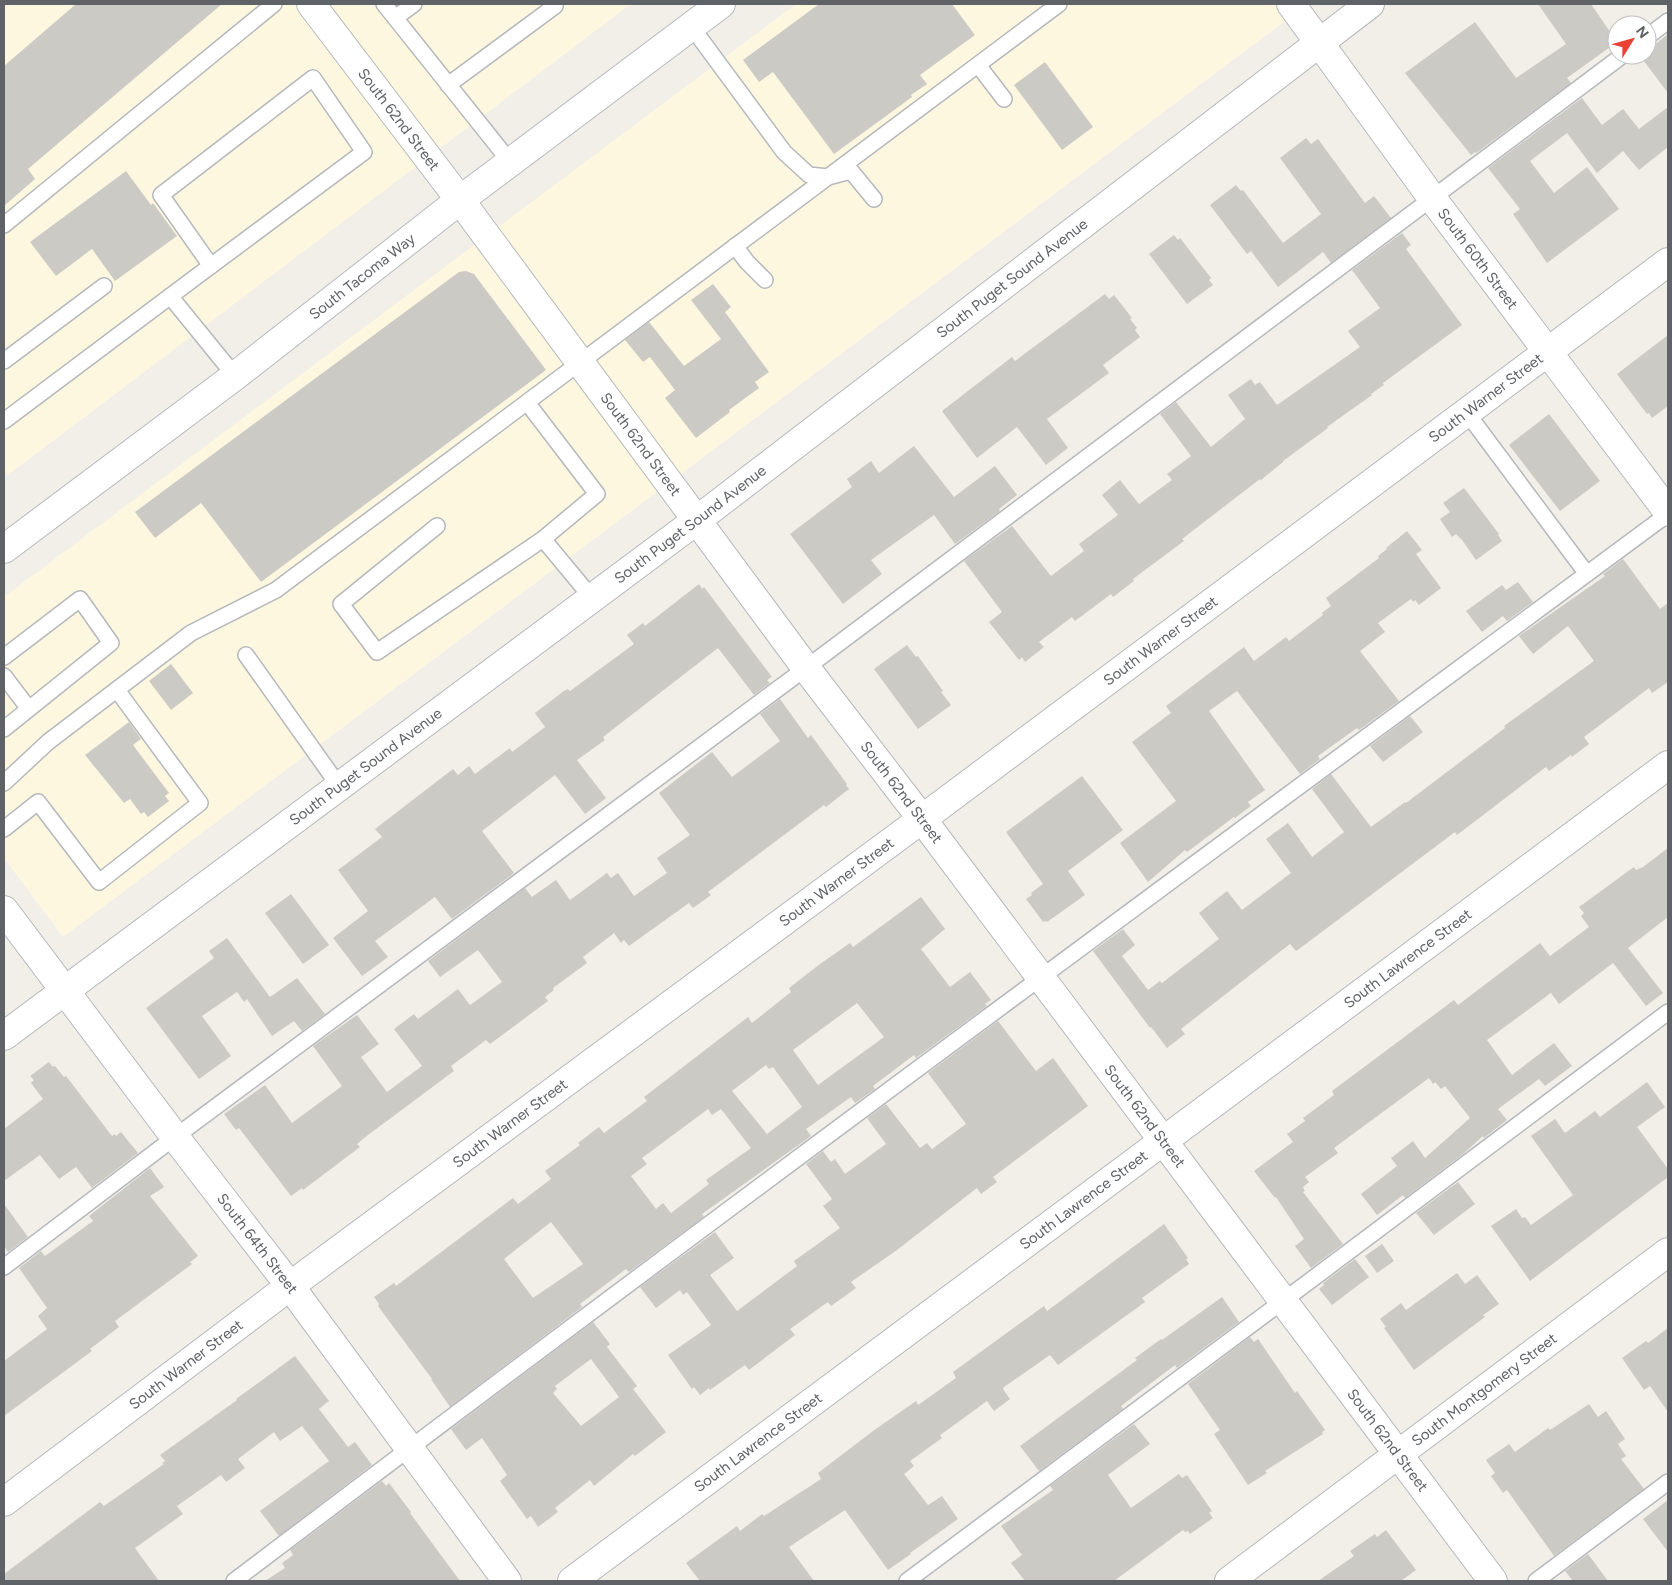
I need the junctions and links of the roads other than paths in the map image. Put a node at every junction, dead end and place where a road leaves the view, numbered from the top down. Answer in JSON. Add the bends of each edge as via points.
{"nodes":[{"id":1,"x":274,"y":4,"type":"edge"},
{"id":2,"x":311,"y":4,"type":"edge"},
{"id":3,"x":384,"y":4,"type":"edge"},
{"id":4,"x":414,"y":4,"type":"edge"},
{"id":5,"x":554,"y":4,"type":"edge"},
{"id":6,"x":720,"y":4,"type":"edge"},
{"id":7,"x":1059,"y":4,"type":"edge"},
{"id":8,"x":1291,"y":4,"type":"edge"},
{"id":9,"x":1370,"y":4,"type":"edge"},
{"id":10,"x":395,"y":18,"type":"junction"},
{"id":11,"x":1668,"y":21,"type":"edge"},
{"id":12,"x":691,"y":26,"type":"junction"},
{"id":13,"x":1657,"y":29,"type":"edge"},
{"id":14,"x":1319,"y":42,"type":"junction"},
{"id":15,"x":978,"y":65,"type":"junction"},
{"id":16,"x":1610,"y":65,"type":"edge"},
{"id":17,"x":448,"y":85,"type":"junction"},
{"id":18,"x":1004,"y":99,"type":"dead end"},
{"id":19,"x":511,"y":163,"type":"junction"},
{"id":20,"x":828,"y":176,"type":"junction"},
{"id":21,"x":1432,"y":198,"type":"junction"},
{"id":22,"x":874,"y":199,"type":"dead end"},
{"id":23,"x":460,"y":200,"type":"junction"},
{"id":24,"x":4,"y":226,"type":"edge"},
{"id":25,"x":735,"y":246,"type":"junction"},
{"id":26,"x":1668,"y":262,"type":"edge"},
{"id":27,"x":211,"y":266,"type":"junction"},
{"id":28,"x":765,"y":280,"type":"dead end"},
{"id":29,"x":104,"y":286,"type":"dead end"},
{"id":30,"x":170,"y":296,"type":"junction"},
{"id":31,"x":1548,"y":352,"type":"junction"},
{"id":32,"x":4,"y":361,"type":"edge"},
{"id":33,"x":579,"y":361,"type":"junction"},
{"id":34,"x":235,"y":376,"type":"junction"},
{"id":35,"x":532,"y":410,"type":"dead end"},
{"id":36,"x":1467,"y":413,"type":"junction"},
{"id":37,"x":4,"y":421,"type":"edge"},
{"id":38,"x":1668,"y":513,"type":"edge"},
{"id":39,"x":698,"y":520,"type":"junction"},
{"id":40,"x":437,"y":526,"type":"dead end"},
{"id":41,"x":543,"y":539,"type":"junction"},
{"id":42,"x":4,"y":548,"type":"edge"},
{"id":43,"x":1587,"y":574,"type":"junction"},
{"id":44,"x":592,"y":598,"type":"junction"},
{"id":45,"x":246,"y":655,"type":"dead end"},
{"id":46,"x":4,"y":657,"type":"edge"},
{"id":47,"x":806,"y":668,"type":"junction"},
{"id":48,"x":4,"y":676,"type":"edge"},
{"id":49,"x":117,"y":690,"type":"junction"},
{"id":50,"x":29,"y":709,"type":"junction"},
{"id":51,"x":4,"y":729,"type":"edge"},
{"id":52,"x":1668,"y":765,"type":"edge"},
{"id":53,"x":4,"y":783,"type":"edge"},
{"id":54,"x":339,"y":786,"type":"junction"},
{"id":55,"x":922,"y":819,"type":"junction"},
{"id":56,"x":4,"y":829,"type":"edge"},
{"id":57,"x":4,"y":910,"type":"edge"},
{"id":58,"x":1040,"y":978,"type":"junction"},
{"id":59,"x":64,"y":991,"type":"junction"},
{"id":60,"x":1668,"y":1012,"type":"edge"},
{"id":61,"x":4,"y":1036,"type":"edge"},
{"id":62,"x":174,"y":1137,"type":"junction"},
{"id":63,"x":1164,"y":1141,"type":"junction"},
{"id":64,"x":1668,"y":1252,"type":"edge"},
{"id":65,"x":4,"y":1266,"type":"edge"},
{"id":66,"x":290,"y":1286,"type":"junction"},
{"id":67,"x":1283,"y":1301,"type":"junction"},
{"id":68,"x":409,"y":1448,"type":"junction"},
{"id":69,"x":1398,"y":1454,"type":"junction"},
{"id":70,"x":1668,"y":1482,"type":"edge"},
{"id":71,"x":4,"y":1502,"type":"edge"},
{"id":72,"x":234,"y":1581,"type":"edge"},
{"id":73,"x":507,"y":1581,"type":"edge"},
{"id":74,"x":572,"y":1581,"type":"edge"},
{"id":75,"x":907,"y":1581,"type":"edge"},
{"id":76,"x":1229,"y":1581,"type":"edge"},
{"id":77,"x":1493,"y":1581,"type":"edge"},
{"id":78,"x":1536,"y":1581,"type":"edge"}],
"edges":[{"from":1,"to":24,"type":"lane"},
{"from":2,"to":23,"type":"street","name":"South 62nd Street"},
{"from":3,"to":10,"type":"lane"},
{"from":4,"to":10,"type":"lane"},
{"from":5,"to":17,"type":"lane"},
{"from":6,"to":12,"type":"street","name":"South Tacoma Way"},
{"from":7,"to":15,"type":"lane"},
{"from":8,"to":14,"type":"street","name":"South 60th Street"},
{"from":9,"to":14,"type":"street","name":"South Puget Sound Avenue"},
{"from":10,"to":17,"type":"lane"},
{"from":11,"to":13,"type":"lane"},
{"from":12,"to":19,"type":"street","name":"South Tacoma Way"},
{"from":12,"to":20,"type":"lane","via":[[784,152],[809,175]]},
{"from":14,"to":21,"type":"street","name":"South 60th Street"},
{"from":14,"to":39,"type":"street","name":"South Puget Sound Avenue"},
{"from":15,"to":18,"type":"lane"},
{"from":15,"to":20,"type":"lane"},
{"from":16,"to":21,"type":"lane"},
{"from":17,"to":19,"type":"lane"},
{"from":19,"to":23,"type":"street","name":"South Tacoma Way"},
{"from":20,"to":22,"type":"lane","via":[[850,171]]},
{"from":20,"to":25,"type":"lane"},
{"from":21,"to":31,"type":"street","name":"South 60th Street"},
{"from":21,"to":47,"type":"lane"},
{"from":23,"to":33,"type":"street","name":"South 62nd Street"},
{"from":23,"to":34,"type":"street","name":"South Tacoma Way"},
{"from":25,"to":28,"type":"lane"},
{"from":25,"to":33,"type":"lane"},
{"from":26,"to":31,"type":"street","name":"South Warner Street"},
{"from":27,"to":27,"type":"lane","via":[[364,152],[313,78],[161,195]]},
{"from":27,"to":30,"type":"lane"},
{"from":29,"to":32,"type":"lane"},
{"from":30,"to":34,"type":"lane"},
{"from":30,"to":37,"type":"lane"},
{"from":31,"to":36,"type":"street","name":"South Warner Street"},
{"from":31,"to":38,"type":"street","name":"South 60th Street"},
{"from":33,"to":39,"type":"street","name":"South 62nd Street"},
{"from":33,"to":49,"type":"lane","via":[[276,590],[191,633]]},
{"from":34,"to":42,"type":"street","name":"South Tacoma Way"},
{"from":35,"to":41,"type":"lane","via":[[597,494]]},
{"from":36,"to":43,"type":"lane"},
{"from":36,"to":55,"type":"street","name":"South Warner Street"},
{"from":38,"to":43,"type":"lane"},
{"from":39,"to":44,"type":"street","name":"South Puget Sound Avenue"},
{"from":39,"to":47,"type":"street","name":"South 62nd Street"},
{"from":40,"to":41,"type":"lane","via":[[341,604],[377,652]]},
{"from":41,"to":44,"type":"lane"},
{"from":43,"to":58,"type":"lane"},
{"from":44,"to":54,"type":"street","name":"South Puget Sound Avenue"},
{"from":45,"to":54,"type":"lane"},
{"from":46,"to":50,"type":"lane","via":[[80,600],[111,643]]},
{"from":47,"to":55,"type":"street","name":"South 62nd Street"},
{"from":47,"to":62,"type":"lane"},
{"from":48,"to":50,"type":"lane"},
{"from":49,"to":53,"type":"lane","via":[[48,742]]},
{"from":49,"to":56,"type":"lane","via":[[200,803],[99,882],[38,802]]},
{"from":50,"to":51,"type":"lane"},
{"from":52,"to":63,"type":"street","name":"South Lawrence Street"},
{"from":54,"to":59,"type":"street","name":"South Puget Sound Avenue"},
{"from":55,"to":58,"type":"street","name":"South 62nd Street"},
{"from":55,"to":66,"type":"street","name":"South Warner Street"},
{"from":57,"to":59,"type":"street","name":"South 64th Street"},
{"from":58,"to":63,"type":"street","name":"South 62nd Street"},
{"from":58,"to":68,"type":"lane"},
{"from":59,"to":61,"type":"street","name":"South Puget Sound Avenue"},
{"from":59,"to":62,"type":"street","name":"South 64th Street"},
{"from":60,"to":67,"type":"lane"},
{"from":62,"to":65,"type":"lane"},
{"from":62,"to":66,"type":"street","name":"South 64th Street"},
{"from":63,"to":67,"type":"street","name":"South 62nd Street"},
{"from":63,"to":74,"type":"street","name":"South Lawrence Street"},
{"from":64,"to":69,"type":"street","name":"South Montgomery Street"},
{"from":66,"to":68,"type":"street","name":"South 64th Street"},
{"from":66,"to":71,"type":"street","name":"South Warner Street"},
{"from":67,"to":69,"type":"street","name":"South 62nd Street"},
{"from":67,"to":75,"type":"lane"},
{"from":68,"to":72,"type":"lane"},
{"from":68,"to":73,"type":"street","name":"South 64th Street"},
{"from":69,"to":76,"type":"street","name":"South Montgomery Street"},
{"from":69,"to":77,"type":"street","name":"South 62nd Street"},
{"from":70,"to":78,"type":"lane"}]}
